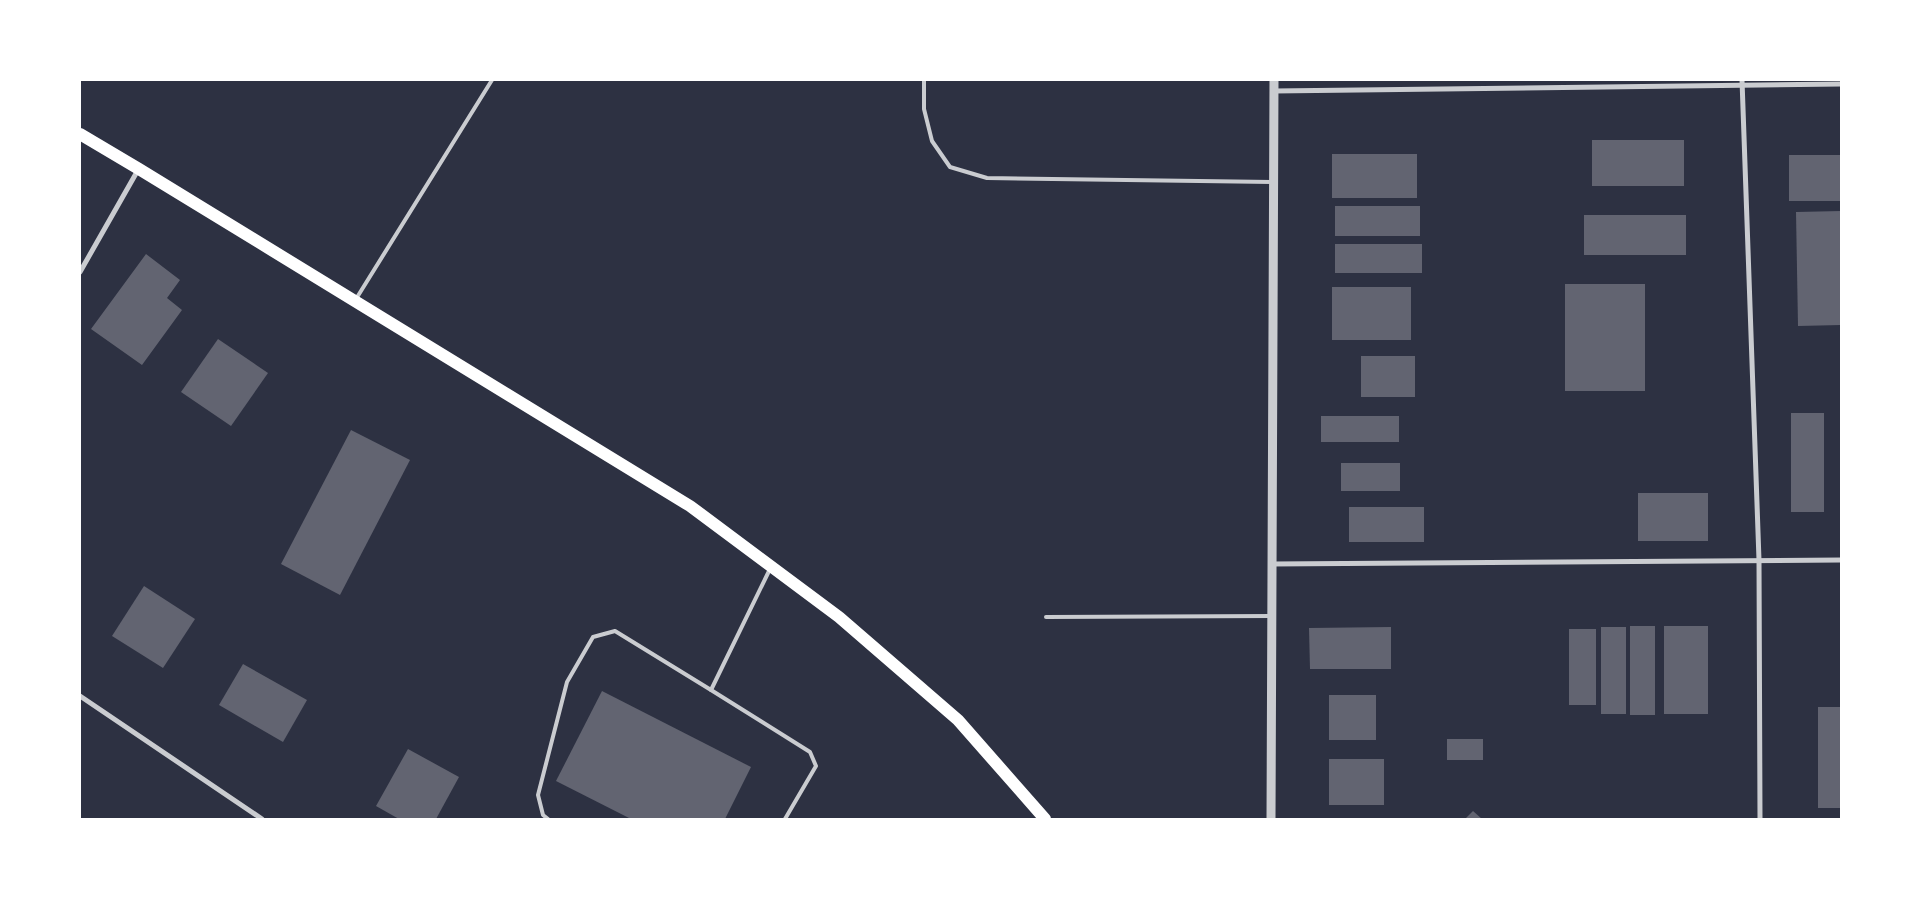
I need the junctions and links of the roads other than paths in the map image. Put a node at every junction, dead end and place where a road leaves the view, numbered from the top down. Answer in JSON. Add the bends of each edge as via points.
{"nodes":[{"id":1,"x":492,"y":80,"type":"edge"},
{"id":2,"x":924,"y":80,"type":"edge"},
{"id":3,"x":1274,"y":80,"type":"edge"},
{"id":4,"x":1742,"y":83,"type":"edge"},
{"id":5,"x":1841,"y":84,"type":"edge"},
{"id":6,"x":1274,"y":91,"type":"junction"},
{"id":7,"x":80,"y":134,"type":"edge"},
{"id":8,"x":139,"y":169,"type":"junction"},
{"id":9,"x":1274,"y":182,"type":"junction"},
{"id":10,"x":80,"y":272,"type":"edge"},
{"id":11,"x":355,"y":301,"type":"junction"},
{"id":12,"x":1759,"y":560,"type":"junction"},
{"id":13,"x":1841,"y":560,"type":"edge"},
{"id":14,"x":1272,"y":564,"type":"junction"},
{"id":15,"x":771,"y":567,"type":"junction"},
{"id":16,"x":1272,"y":616,"type":"junction"},
{"id":17,"x":1046,"y":617,"type":"dead end"},
{"id":18,"x":711,"y":690,"type":"junction"},
{"id":19,"x":80,"y":696,"type":"edge"},
{"id":20,"x":262,"y":819,"type":"edge"},
{"id":21,"x":548,"y":819,"type":"edge"},
{"id":22,"x":785,"y":819,"type":"edge"},
{"id":23,"x":1045,"y":819,"type":"edge"},
{"id":24,"x":1271,"y":819,"type":"edge"},
{"id":25,"x":1760,"y":819,"type":"edge"}],
"edges":[{"from":1,"to":11,"type":"lane"},
{"from":2,"to":9,"type":"lane","via":[[924,109],[932,141],[950,167],[987,178]]},
{"from":3,"to":6,"type":"street"},
{"from":4,"to":5,"type":"street"},
{"from":4,"to":6,"type":"street"},
{"from":4,"to":12,"type":"street"},
{"from":6,"to":9,"type":"street"},
{"from":7,"to":8,"type":"main road"},
{"from":8,"to":10,"type":"street"},
{"from":8,"to":11,"type":"main road"},
{"from":9,"to":14,"type":"street"},
{"from":11,"to":15,"type":"main road","via":[[690,506]]},
{"from":12,"to":13,"type":"street"},
{"from":12,"to":14,"type":"street"},
{"from":12,"to":25,"type":"street"},
{"from":14,"to":16,"type":"street"},
{"from":15,"to":18,"type":"lane"},
{"from":15,"to":23,"type":"main road","via":[[839,617],[958,720]]},
{"from":16,"to":17,"type":"lane"},
{"from":16,"to":24,"type":"street"},
{"from":18,"to":21,"type":"lane","via":[[615,631],[593,637],[567,682],[538,795],[543,815]]},
{"from":18,"to":22,"type":"lane","via":[[810,752],[816,766]]},
{"from":19,"to":20,"type":"street"}]}
